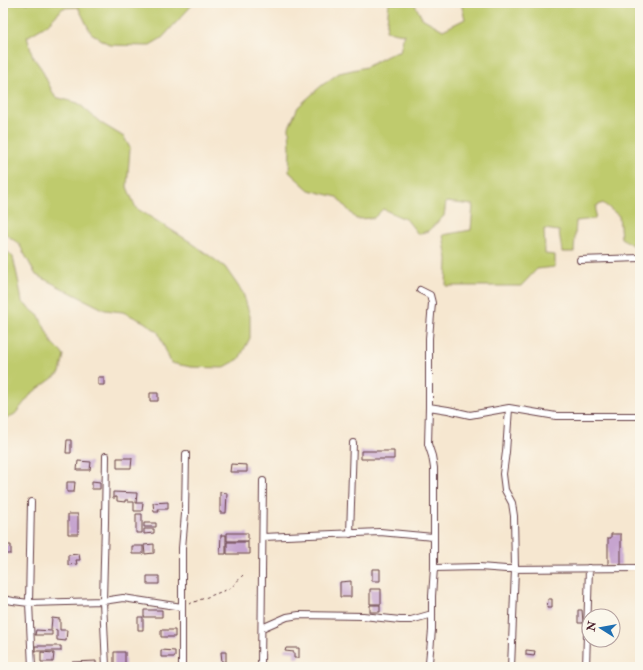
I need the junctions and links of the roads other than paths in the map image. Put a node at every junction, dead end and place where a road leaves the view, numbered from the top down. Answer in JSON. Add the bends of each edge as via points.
{"nodes":[{"id":1,"x":640,"y":258,"type":"edge"},
{"id":2,"x":580,"y":260,"type":"dead end"},
{"id":3,"x":420,"y":290,"type":"dead end"},
{"id":4,"x":428,"y":407,"type":"junction"},
{"id":5,"x":509,"y":408,"type":"junction"},
{"id":6,"x":640,"y":416,"type":"edge"},
{"id":7,"x":353,"y":443,"type":"dead end"},
{"id":8,"x":186,"y":454,"type":"dead end"},
{"id":9,"x":106,"y":456,"type":"dead end"},
{"id":10,"x":263,"y":481,"type":"dead end"},
{"id":11,"x":31,"y":502,"type":"dead end"},
{"id":12,"x":350,"y":534,"type":"junction"},
{"id":13,"x":263,"y":537,"type":"junction"},
{"id":14,"x":433,"y":537,"type":"junction"},
{"id":15,"x":434,"y":568,"type":"junction"},
{"id":16,"x":589,"y":568,"type":"junction"},
{"id":17,"x":640,"y":568,"type":"edge"},
{"id":18,"x":515,"y":569,"type":"junction"},
{"id":19,"x":3,"y":599,"type":"edge"},
{"id":20,"x":103,"y":601,"type":"junction"},
{"id":21,"x":29,"y":603,"type":"junction"},
{"id":22,"x":182,"y":607,"type":"junction"},
{"id":23,"x":432,"y":614,"type":"junction"},
{"id":24,"x":262,"y":628,"type":"junction"},
{"id":25,"x":429,"y":662,"type":"dead end"},
{"id":26,"x":32,"y":667,"type":"edge"},
{"id":27,"x":106,"y":667,"type":"edge"},
{"id":28,"x":182,"y":667,"type":"edge"},
{"id":29,"x":261,"y":667,"type":"edge"},
{"id":30,"x":511,"y":667,"type":"edge"},
{"id":31,"x":586,"y":667,"type":"edge"}],
"edges":[{"from":1,"to":2,"type":"street"},
{"from":3,"to":4,"type":"street","via":[[430,296],[432,304]]},
{"from":4,"to":5,"type":"street","via":[[470,415]]},
{"from":4,"to":14,"type":"street","via":[[428,444],[434,468]]},
{"from":5,"to":6,"type":"street","via":[[556,416]]},
{"from":5,"to":18,"type":"street","via":[[503,474],[505,490],[512,504],[514,516]]},
{"from":7,"to":12,"type":"street"},
{"from":8,"to":22,"type":"street","via":[[181,556]]},
{"from":9,"to":20,"type":"street"},
{"from":10,"to":13,"type":"street"},
{"from":11,"to":21,"type":"street"},
{"from":12,"to":13,"type":"street"},
{"from":12,"to":14,"type":"street","via":[[380,532]]},
{"from":13,"to":24,"type":"street"},
{"from":14,"to":15,"type":"street"},
{"from":15,"to":18,"type":"street"},
{"from":15,"to":23,"type":"street"},
{"from":16,"to":17,"type":"street"},
{"from":16,"to":18,"type":"street"},
{"from":16,"to":31,"type":"street"},
{"from":18,"to":30,"type":"street"},
{"from":19,"to":21,"type":"street"},
{"from":20,"to":21,"type":"street"},
{"from":20,"to":22,"type":"street","via":[[119,598]]},
{"from":20,"to":27,"type":"street"},
{"from":21,"to":26,"type":"street"},
{"from":22,"to":28,"type":"street"},
{"from":23,"to":24,"type":"street","via":[[411,620],[299,615],[287,617]]},
{"from":23,"to":25,"type":"street"},
{"from":24,"to":29,"type":"street"}]}
